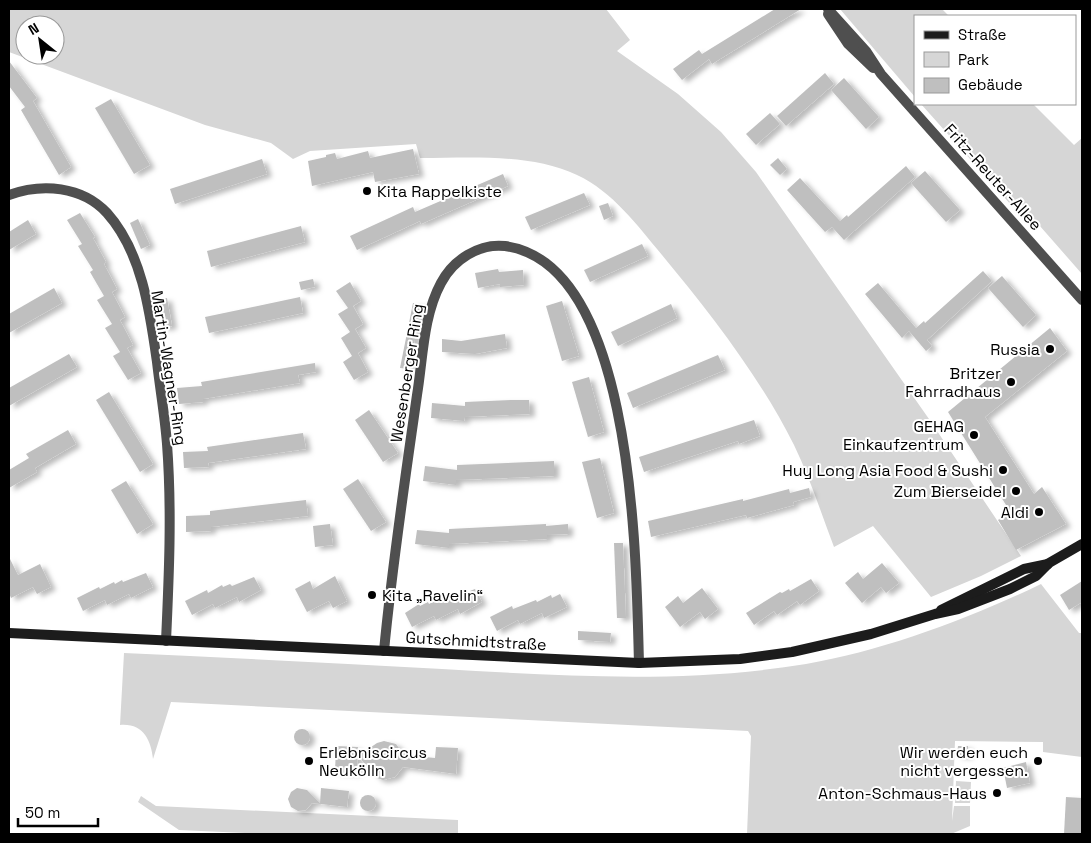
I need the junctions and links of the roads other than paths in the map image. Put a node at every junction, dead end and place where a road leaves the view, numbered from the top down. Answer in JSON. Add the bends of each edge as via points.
{"nodes":[{"id":1,"x":827,"y":9,"type":"edge"},
{"id":2,"x":9,"y":194,"type":"edge"},
{"id":3,"x":1082,"y":300,"type":"edge"},
{"id":4,"x":1082,"y":544,"type":"edge"},
{"id":5,"x":9,"y":633,"type":"edge"},
{"id":6,"x":166,"y":641,"type":"junction"},
{"id":7,"x":384,"y":651,"type":"junction"},
{"id":8,"x":639,"y":663,"type":"junction"}],
"edges":[{"from":1,"to":3,"type":"street","name":"Fritz-Reuter-Allee","via":[[848,44],[881,74]]},
{"from":2,"to":6,"type":"street","name":"Martin-Wagner-Ring","via":[[47,188],[74,193],[97,204],[114,223],[139,274],[152,331],[167,443],[170,524]]},
{"from":4,"to":8,"type":"street","name":"Gutschmidtstraße","via":[[1049,563],[1036,576],[1010,589],[958,609],[871,634],[792,652],[694,662]]},
{"from":5,"to":6,"type":"street","name":"Gutschmidtstraße"},
{"from":6,"to":7,"type":"street","name":"Gutschmidtstraße"},
{"from":7,"to":8,"type":"street","name":"Gutschmidtstraße"},
{"from":7,"to":8,"type":"street","name":"Wesenberger Ring","via":[[431,311],[442,281],[460,260],[483,247],[503,246],[534,254],[556,271],[579,301],[598,344],[616,409],[632,506]]}]}
